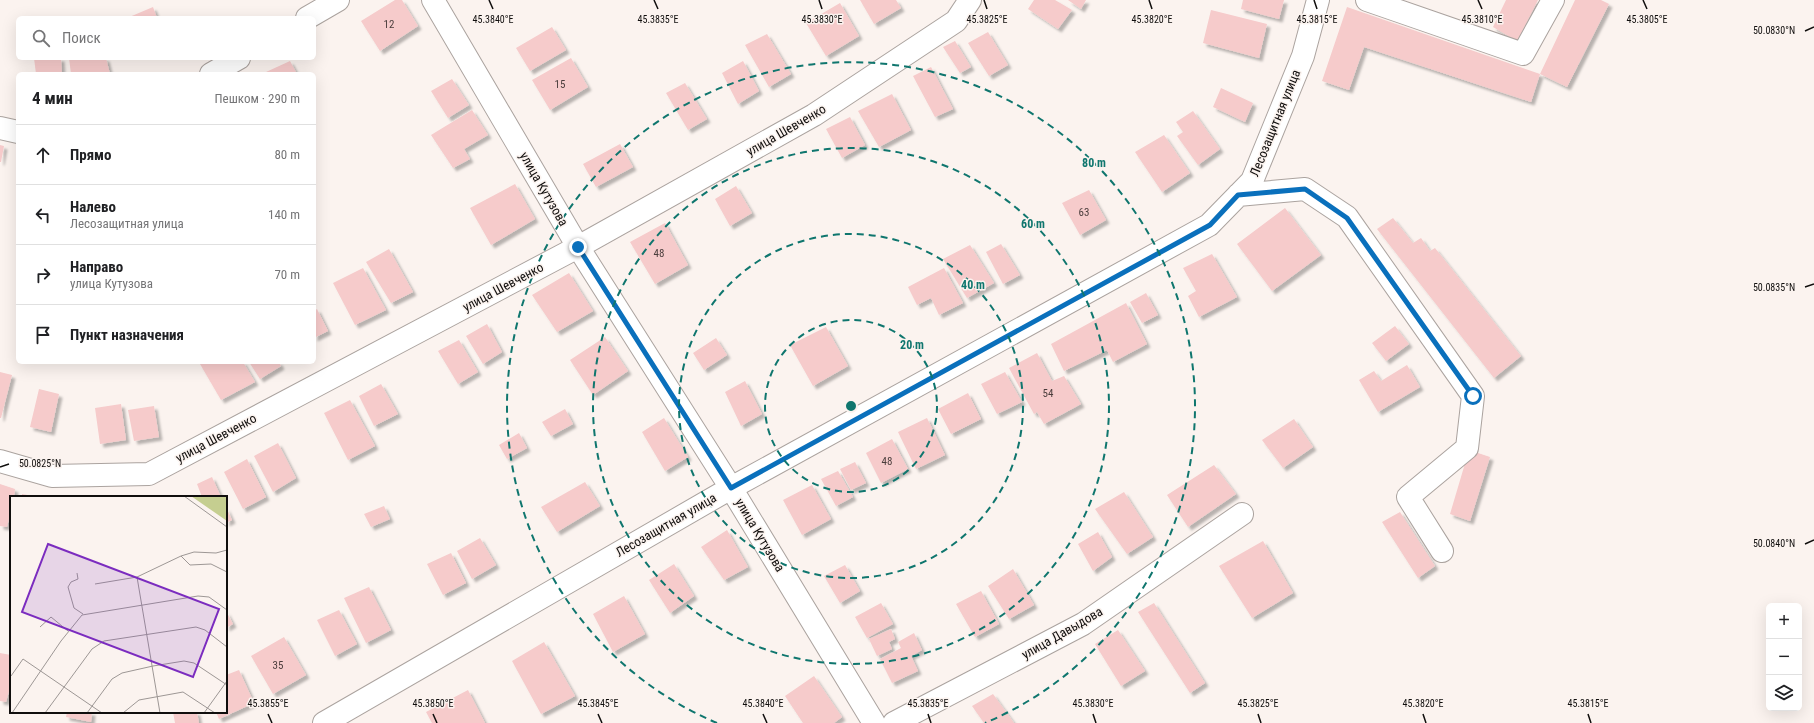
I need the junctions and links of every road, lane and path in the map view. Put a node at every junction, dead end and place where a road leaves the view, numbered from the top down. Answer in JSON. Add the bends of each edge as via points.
{"nodes":[{"id":1,"x":338,"y":0,"type":"edge"},
{"id":2,"x":433,"y":0,"type":"edge"},
{"id":3,"x":970,"y":0,"type":"edge"},
{"id":4,"x":1318,"y":0,"type":"edge"},
{"id":5,"x":1367,"y":0,"type":"edge"},
{"id":6,"x":1553,"y":0,"type":"edge"},
{"id":7,"x":310,"y":16,"type":"edge"},
{"id":8,"x":236,"y":60,"type":"edge"},
{"id":9,"x":214,"y":72,"type":"edge"},
{"id":10,"x":0,"y":128,"type":"edge"},
{"id":11,"x":16,"y":132,"type":"edge"},
{"id":12,"x":1238,"y":195,"type":"junction"},
{"id":13,"x":578,"y":247,"type":"junction"},
{"id":14,"x":0,"y":462,"type":"edge"},
{"id":15,"x":731,"y":488,"type":"junction"},
{"id":16,"x":1242,"y":514,"type":"dead end"},
{"id":17,"x":1442,"y":551,"type":"dead end"},
{"id":18,"x":324,"y":723,"type":"edge"},
{"id":19,"x":874,"y":723,"type":"edge"},
{"id":20,"x":894,"y":723,"type":"edge"}],
"edges":[{"from":1,"to":7,"type":"street"},
{"from":2,"to":13,"type":"street","name":"улица Кутузова"},
{"from":3,"to":13,"type":"street","name":"улица Шевченко","via":[[956,21],[814,114]]},
{"from":4,"to":12,"type":"street","name":"Лесозащитная улица","via":[[1303,56],[1252,181]]},
{"from":5,"to":6,"type":"street","via":[[1523,54]]},
{"from":8,"to":9,"type":"street"},
{"from":10,"to":11,"type":"street"},
{"from":12,"to":15,"type":"street","name":"Лесозащитная улица","via":[[1210,225]]},
{"from":12,"to":17,"type":"street","via":[[1305,189],[1347,218],[1473,396],[1467,448],[1408,497]]},
{"from":13,"to":14,"type":"street","name":"улица Шевченко","via":[[149,474],[52,476]]},
{"from":13,"to":15,"type":"street","name":"улица Кутузова"},
{"from":15,"to":18,"type":"street","name":"Лесозащитная улица"},
{"from":15,"to":19,"type":"street","name":"улица Кутузова"},
{"from":16,"to":20,"type":"street","name":"улица Давыдова","via":[[1083,624]]}]}
